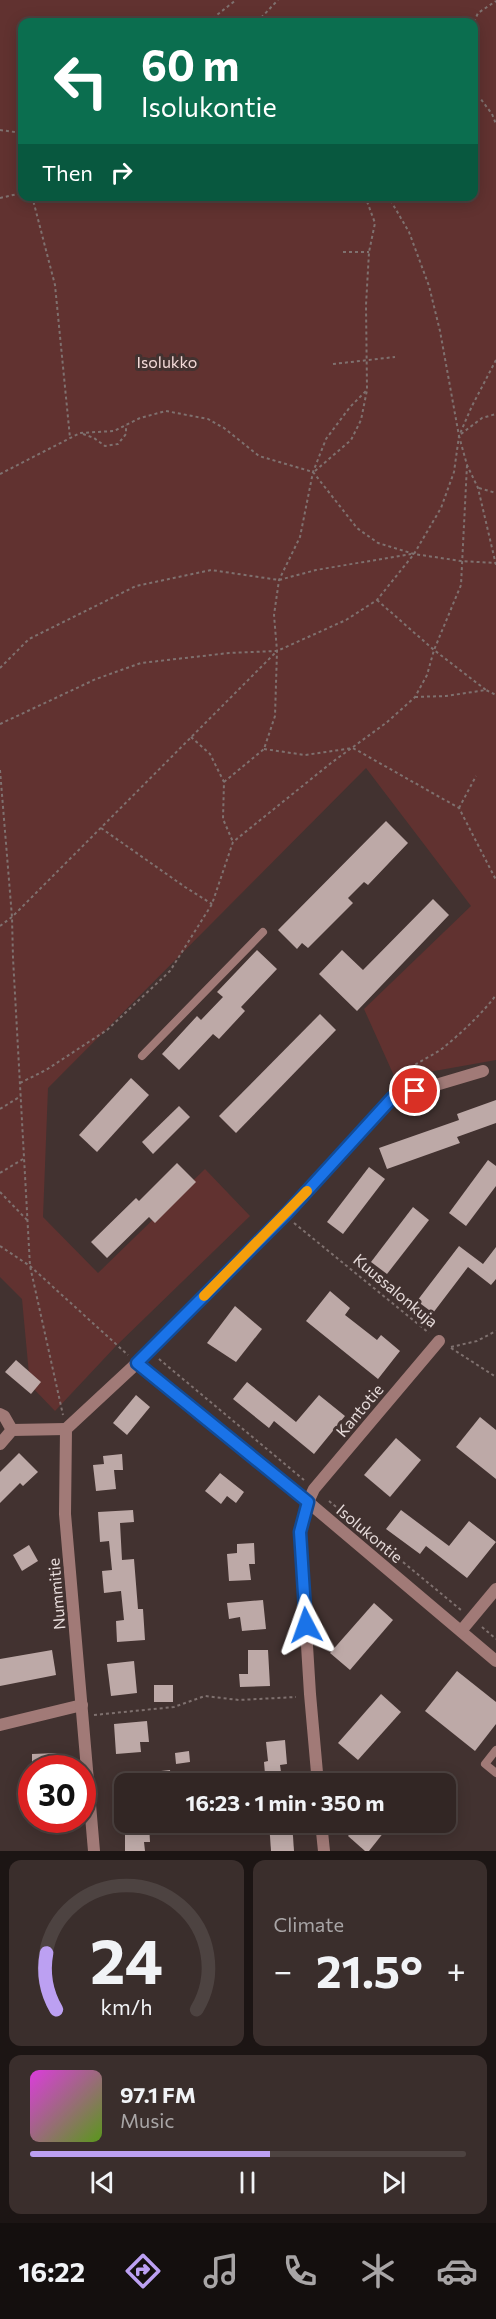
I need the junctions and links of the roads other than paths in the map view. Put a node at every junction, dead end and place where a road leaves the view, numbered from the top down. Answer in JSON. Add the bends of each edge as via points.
{"nodes":[{"id":1,"x":263,"y":932,"type":"dead end"},
{"id":2,"x":142,"y":1056,"type":"dead end"},
{"id":3,"x":483,"y":1071,"type":"dead end"},
{"id":4,"x":444,"y":1344,"type":"road end"},
{"id":5,"x":137,"y":1363,"type":"junction"},
{"id":6,"x":0,"y":1414,"type":"edge"},
{"id":7,"x":12,"y":1430,"type":"junction"},
{"id":8,"x":66,"y":1430,"type":"junction"},
{"id":9,"x":0,"y":1444,"type":"edge"},
{"id":10,"x":308,"y":1502,"type":"junction"},
{"id":11,"x":496,"y":1589,"type":"edge"},
{"id":12,"x":460,"y":1631,"type":"junction"},
{"id":13,"x":496,"y":1661,"type":"edge"},
{"id":14,"x":82,"y":1710,"type":"junction"},
{"id":15,"x":0,"y":1725,"type":"edge"},
{"id":16,"x":496,"y":1750,"type":"edge"},
{"id":17,"x":317,"y":1773,"type":"edge"},
{"id":18,"x":496,"y":1773,"type":"edge"},
{"id":19,"x":322,"y":1833,"type":"edge"},
{"id":20,"x":94,"y":1851,"type":"edge"},
{"id":21,"x":324,"y":1851,"type":"edge"}],
"edges":[{"from":1,"to":2,"type":"lane"},
{"from":3,"to":5,"type":"street","via":[[392,1098],[285,1216]]},
{"from":4,"to":10,"type":"street","name":"Kantotie","via":[[314,1489]]},
{"from":5,"to":8,"type":"street"},
{"from":5,"to":10,"type":"street","name":"Isolukontie"},
{"from":6,"to":7,"type":"street"},
{"from":7,"to":8,"type":"street"},
{"from":7,"to":9,"type":"street"},
{"from":8,"to":14,"type":"street","name":"Nummitie","via":[[66,1514]]},
{"from":10,"to":12,"type":"street","name":"Isolukontie"},
{"from":10,"to":17,"type":"street","name":"Kantotie","via":[[300,1532]]},
{"from":11,"to":12,"type":"street"},
{"from":12,"to":13,"type":"street","name":"Isolukontie"},
{"from":14,"to":15,"type":"street"},
{"from":14,"to":20,"type":"street","name":"Nummitie"},
{"from":16,"to":18,"type":"lane","via":[[485,1764]]},
{"from":19,"to":21,"type":"street"}]}
